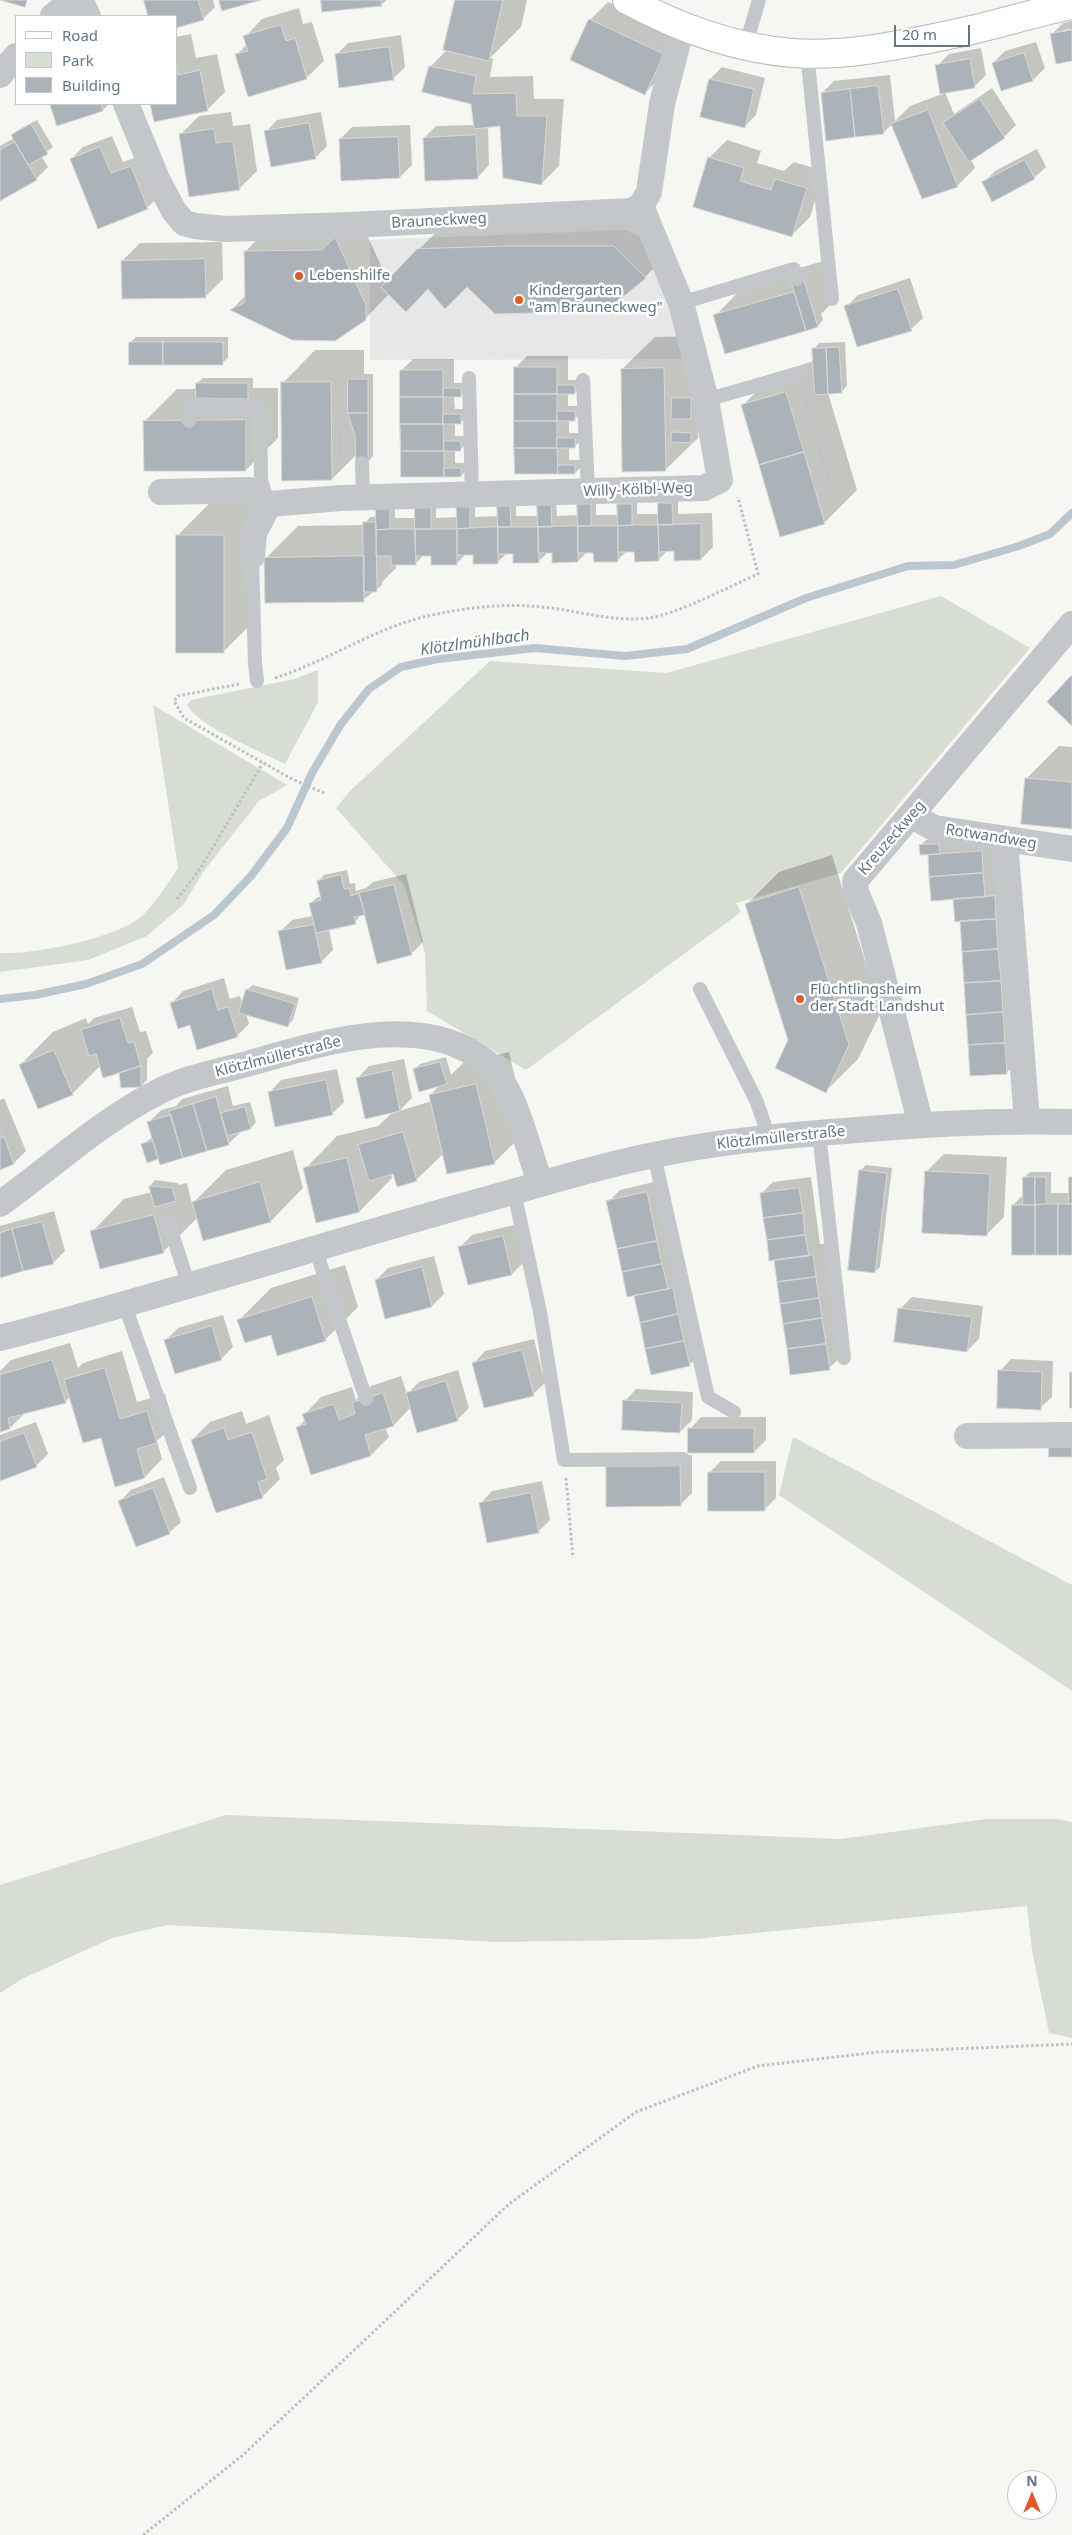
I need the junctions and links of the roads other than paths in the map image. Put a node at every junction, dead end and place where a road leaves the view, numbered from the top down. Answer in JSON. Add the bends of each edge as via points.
{"nodes":[{"id":1,"x":73,"y":0,"type":"edge"},
{"id":2,"x":80,"y":0,"type":"edge"},
{"id":3,"x":627,"y":0,"type":"edge"},
{"id":4,"x":759,"y":0,"type":"edge"},
{"id":5,"x":1072,"y":5,"type":"edge"},
{"id":6,"x":1023,"y":7,"type":"edge"},
{"id":7,"x":54,"y":15,"type":"edge"},
{"id":8,"x":88,"y":15,"type":"edge"},
{"id":9,"x":682,"y":26,"type":"junction"},
{"id":10,"x":746,"y":44,"type":"junction"},
{"id":11,"x":807,"y":52,"type":"junction"},
{"id":12,"x":15,"y":57,"type":"edge"},
{"id":13,"x":0,"y":75,"type":"edge"},
{"id":14,"x":126,"y":105,"type":"edge"},
{"id":15,"x":641,"y":206,"type":"junction"},
{"id":16,"x":797,"y":279,"type":"dead end"},
{"id":17,"x":832,"y":299,"type":"dead end"},
{"id":18,"x":681,"y":303,"type":"junction"},
{"id":19,"x":796,"y":374,"type":"road end"},
{"id":20,"x":469,"y":378,"type":"dead end"},
{"id":21,"x":582,"y":380,"type":"dead end"},
{"id":22,"x":706,"y":400,"type":"junction"},
{"id":23,"x":189,"y":421,"type":"dead end"},
{"id":24,"x":362,"y":463,"type":"dead end"},
{"id":25,"x":588,"y":491,"type":"junction"},
{"id":26,"x":161,"y":492,"type":"dead end"},
{"id":27,"x":472,"y":495,"type":"junction"},
{"id":28,"x":363,"y":498,"type":"junction"},
{"id":29,"x":269,"y":504,"type":"junction"},
{"id":30,"x":252,"y":556,"type":"joint"},
{"id":31,"x":1072,"y":624,"type":"edge"},
{"id":32,"x":257,"y":681,"type":"road end"},
{"id":33,"x":912,"y":816,"type":"junction"},
{"id":34,"x":1005,"y":840,"type":"junction"},
{"id":35,"x":1072,"y":849,"type":"edge"},
{"id":36,"x":700,"y":990,"type":"dead end"},
{"id":37,"x":1027,"y":1121,"type":"junction"},
{"id":38,"x":1072,"y":1122,"type":"edge"},
{"id":39,"x":921,"y":1125,"type":"junction"},
{"id":40,"x":819,"y":1132,"type":"junction"},
{"id":41,"x":769,"y":1137,"type":"junction"},
{"id":42,"x":654,"y":1155,"type":"junction"},
{"id":43,"x":540,"y":1183,"type":"junction"},
{"id":44,"x":514,"y":1192,"type":"junction"},
{"id":45,"x":0,"y":1204,"type":"edge"},
{"id":46,"x":168,"y":1220,"type":"dead end"},
{"id":47,"x":315,"y":1248,"type":"junction"},
{"id":48,"x":189,"y":1286,"type":"junction"},
{"id":49,"x":125,"y":1306,"type":"junction"},
{"id":50,"x":0,"y":1338,"type":"edge"},
{"id":51,"x":844,"y":1358,"type":"dead end"},
{"id":52,"x":366,"y":1399,"type":"dead end"},
{"id":53,"x":734,"y":1412,"type":"dead end"},
{"id":54,"x":1072,"y":1435,"type":"edge"},
{"id":55,"x":966,"y":1436,"type":"dead end"},
{"id":56,"x":683,"y":1459,"type":"dead end"},
{"id":57,"x":190,"y":1488,"type":"dead end"}],
"edges":[{"from":1,"to":7,"type":"street"},
{"from":2,"to":8,"type":"street"},
{"from":3,"to":9,"type":"street"},
{"from":4,"to":10,"type":"lane"},
{"from":5,"to":6,"type":"street"},
{"from":6,"to":11,"type":"street","via":[[960,32],[897,45]]},
{"from":9,"to":10,"type":"street"},
{"from":9,"to":15,"type":"street","via":[[662,104],[649,192]]},
{"from":10,"to":11,"type":"street"},
{"from":11,"to":17,"type":"lane"},
{"from":12,"to":13,"type":"street"},
{"from":14,"to":15,"type":"street","name":"Brauneckweg","via":[[174,211],[184,223],[194,226],[226,229],[350,225],[618,213]]},
{"from":15,"to":18,"type":"street"},
{"from":16,"to":18,"type":"lane","via":[[794,270]]},
{"from":18,"to":22,"type":"street"},
{"from":19,"to":22,"type":"lane"},
{"from":20,"to":27,"type":"lane"},
{"from":21,"to":25,"type":"lane"},
{"from":22,"to":25,"type":"street","name":"Willy-Kölbl-Weg","via":[[720,480],[704,488]]},
{"from":23,"to":29,"type":"lane","via":[[189,405],[260,406],[261,480]]},
{"from":24,"to":28,"type":"lane"},
{"from":25,"to":27,"type":"street","name":"Willy-Kölbl-Weg"},
{"from":26,"to":29,"type":"street","via":[[250,490]]},
{"from":27,"to":28,"type":"street","name":"Willy-Kölbl-Weg"},
{"from":28,"to":29,"type":"street","name":"Willy-Kölbl-Weg"},
{"from":29,"to":30,"type":"street","via":[[254,532]]},
{"from":30,"to":32,"type":"lane"},
{"from":31,"to":33,"type":"street","name":"Kreuzeckweg"},
{"from":33,"to":34,"type":"street","name":"Rotwandweg","via":[[934,828]]},
{"from":33,"to":39,"type":"street","name":"Kreuzeckweg","via":[[855,881],[856,892],[869,923]]},
{"from":34,"to":35,"type":"street","name":"Rotwandweg"},
{"from":34,"to":37,"type":"street"},
{"from":36,"to":41,"type":"lane","via":[[756,1100]]},
{"from":37,"to":38,"type":"street","name":"Klötzlmüllerstraße"},
{"from":37,"to":39,"type":"street","name":"Klötzlmüllerstraße"},
{"from":39,"to":40,"type":"street","name":"Klötzlmüllerstraße"},
{"from":40,"to":41,"type":"street","name":"Klötzlmüllerstraße"},
{"from":40,"to":51,"type":"lane"},
{"from":41,"to":42,"type":"street","name":"Klötzlmüllerstraße"},
{"from":42,"to":43,"type":"street","name":"Klötzlmüllerstraße"},
{"from":42,"to":53,"type":"lane","via":[[708,1397]]},
{"from":43,"to":44,"type":"street","name":"Klötzlmüllerstraße"},
{"from":43,"to":45,"type":"street","name":"Klötzlmüllerstraße","via":[[515,1112],[502,1083],[487,1063],[460,1047],[430,1037],[373,1035],[316,1044],[162,1089],[91,1134]]},
{"from":44,"to":47,"type":"street","name":"Klötzlmüllerstraße"},
{"from":44,"to":56,"type":"lane","via":[[540,1312],[564,1460]]},
{"from":46,"to":48,"type":"lane"},
{"from":47,"to":48,"type":"street","name":"Klötzlmüllerstraße"},
{"from":47,"to":52,"type":"lane"},
{"from":48,"to":49,"type":"street","name":"Klötzlmüllerstraße"},
{"from":49,"to":50,"type":"street","name":"Klötzlmüllerstraße"},
{"from":49,"to":57,"type":"lane"},
{"from":54,"to":55,"type":"street"}]}
